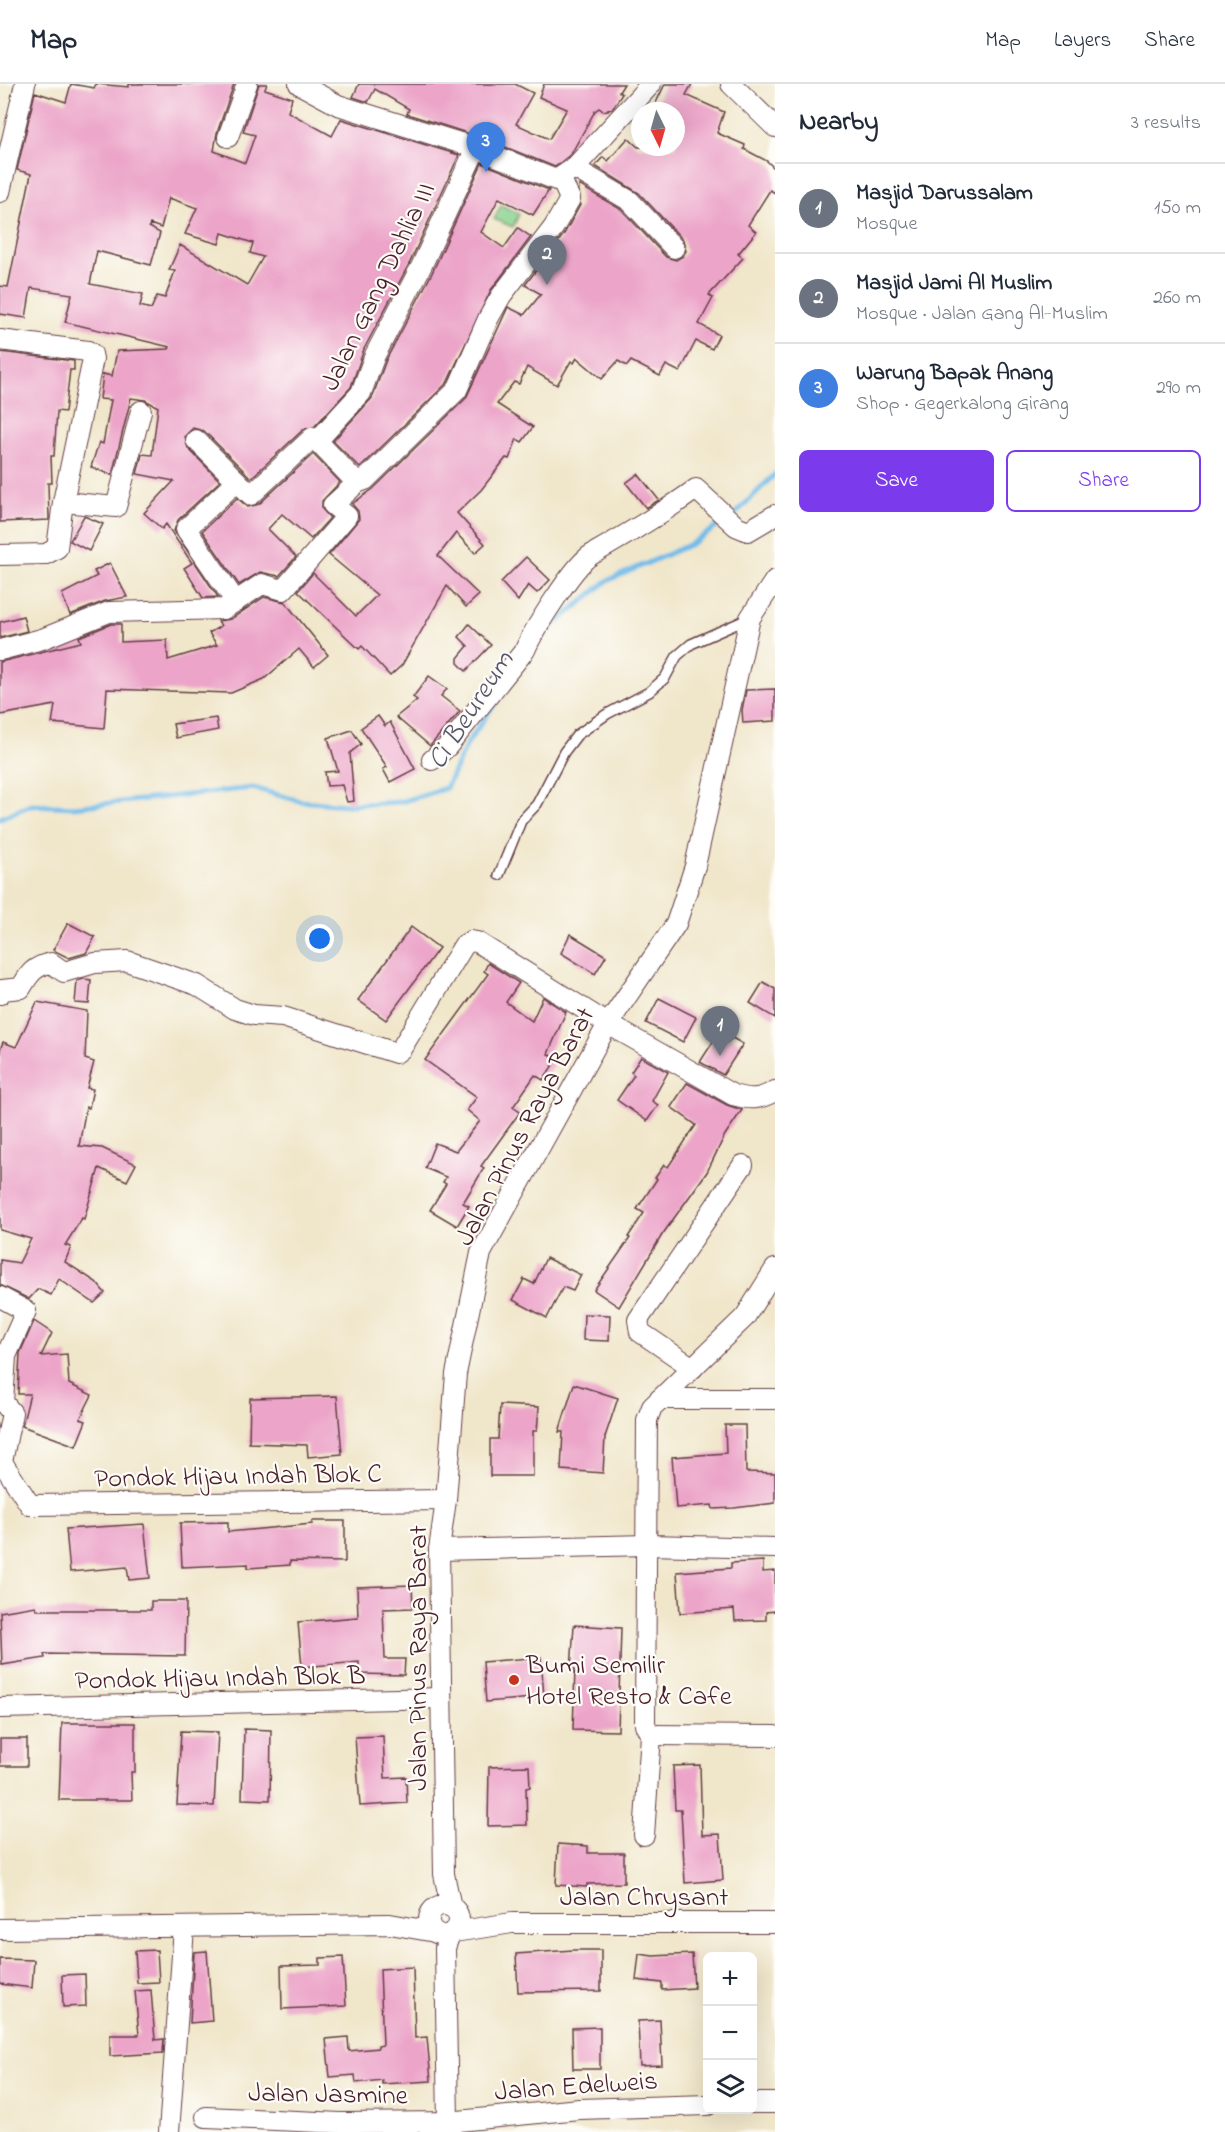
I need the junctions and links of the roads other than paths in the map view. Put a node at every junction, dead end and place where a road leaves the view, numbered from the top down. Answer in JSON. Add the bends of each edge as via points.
{"nodes":[{"id":1,"x":25,"y":84,"type":"edge"},
{"id":2,"x":247,"y":84,"type":"edge"},
{"id":3,"x":299,"y":84,"type":"edge"},
{"id":4,"x":651,"y":84,"type":"edge"},
{"id":5,"x":731,"y":84,"type":"edge"},
{"id":6,"x":775,"y":127,"type":"edge"},
{"id":7,"x":228,"y":137,"type":"dead end"},
{"id":8,"x":477,"y":148,"type":"junction"},
{"id":9,"x":567,"y":174,"type":"junction"},
{"id":10,"x":0,"y":192,"type":"edge"},
{"id":11,"x":674,"y":248,"type":"dead end"},
{"id":12,"x":0,"y":340,"type":"edge"},
{"id":13,"x":141,"y":411,"type":"dead end"},
{"id":14,"x":196,"y":440,"type":"dead end"},
{"id":15,"x":317,"y":441,"type":"junction"},
{"id":16,"x":237,"y":481,"type":"junction"},
{"id":17,"x":357,"y":483,"type":"junction"},
{"id":18,"x":63,"y":502,"type":"junction"},
{"id":19,"x":775,"y":515,"type":"edge"},
{"id":20,"x":0,"y":555,"type":"edge"},
{"id":21,"x":775,"y":580,"type":"edge"},
{"id":22,"x":236,"y":602,"type":"junction"},
{"id":23,"x":750,"y":618,"type":"junction"},
{"id":24,"x":0,"y":650,"type":"edge"},
{"id":25,"x":432,"y":760,"type":"dead end"},
{"id":26,"x":499,"y":875,"type":"dead end"},
{"id":27,"x":0,"y":994,"type":"edge"},
{"id":28,"x":608,"y":1024,"type":"junction"},
{"id":29,"x":775,"y":1091,"type":"edge"},
{"id":30,"x":743,"y":1165,"type":"dead end"},
{"id":31,"x":775,"y":1269,"type":"edge"},
{"id":32,"x":0,"y":1297,"type":"edge"},
{"id":33,"x":693,"y":1368,"type":"junction"},
{"id":34,"x":660,"y":1399,"type":"junction"},
{"id":35,"x":775,"y":1399,"type":"edge"},
{"id":36,"x":446,"y":1500,"type":"junction"},
{"id":37,"x":648,"y":1545,"type":"junction"},
{"id":38,"x":775,"y":1548,"type":"edge"},
{"id":39,"x":439,"y":1550,"type":"junction"},
{"id":40,"x":441,"y":1698,"type":"junction"},
{"id":41,"x":0,"y":1708,"type":"edge"},
{"id":42,"x":651,"y":1735,"type":"junction"},
{"id":43,"x":775,"y":1736,"type":"edge"},
{"id":44,"x":644,"y":1835,"type":"dead end"},
{"id":45,"x":775,"y":1923,"type":"edge"},
{"id":46,"x":444,"y":1925,"type":"junction"},
{"id":47,"x":184,"y":1928,"type":"junction"},
{"id":48,"x":0,"y":1929,"type":"edge"},
{"id":49,"x":757,"y":2103,"type":"edge"},
{"id":50,"x":775,"y":2103,"type":"edge"},
{"id":51,"x":703,"y":2104,"type":"edge"},
{"id":52,"x":206,"y":2117,"type":"dead end"},
{"id":53,"x":449,"y":2127,"type":"edge"},
{"id":54,"x":169,"y":2132,"type":"edge"}],
"edges":[{"from":1,"to":10,"type":"street"},
{"from":2,"to":7,"type":"street"},
{"from":3,"to":8,"type":"street","via":[[338,105]]},
{"from":4,"to":9,"type":"street"},
{"from":5,"to":6,"type":"street"},
{"from":8,"to":9,"type":"street","via":[[550,179]]},
{"from":8,"to":15,"type":"street","name":"Jalan Gang Dahlia III","via":[[375,356],[361,393]]},
{"from":9,"to":11,"type":"street","via":[[630,201]]},
{"from":9,"to":17,"type":"street","via":[[570,199],[554,227],[501,296],[457,390]]},
{"from":12,"to":18,"type":"street","via":[[92,354]]},
{"from":13,"to":18,"type":"street","via":[[116,507]]},
{"from":14,"to":16,"type":"street","name":"Jalan Gang Dahlia III"},
{"from":15,"to":16,"type":"street","name":"Jalan Gang Dahlia III","via":[[312,438],[252,495]]},
{"from":15,"to":17,"type":"street"},
{"from":16,"to":22,"type":"street","via":[[186,529]]},
{"from":17,"to":22,"type":"street","via":[[333,504],[346,518],[283,590],[262,584]]},
{"from":18,"to":20,"type":"street","via":[[57,548],[52,552]]},
{"from":19,"to":25,"type":"street","via":[[748,531],[736,526],[696,489],[591,555],[557,596],[525,650],[447,747]]},
{"from":21,"to":23,"type":"street","name":"Jalan Pinus Raya Barat"},
{"from":22,"to":24,"type":"street","via":[[224,609],[109,612],[42,639]]},
{"from":23,"to":26,"type":"lane","via":[[691,644],[649,692],[578,735],[537,804],[521,821]]},
{"from":23,"to":28,"type":"street","name":"Jalan Pinus Raya Barat","via":[[695,867],[676,924]]},
{"from":27,"to":28,"type":"street","via":[[2,990],[21,988],[30,973],[41,965],[51,963],[64,972],[95,963],[127,961],[197,985],[235,1009],[283,1017],[396,1053],[464,945],[471,941]]},
{"from":28,"to":29,"type":"street","via":[[733,1095],[761,1099]]},
{"from":28,"to":36,"type":"street","name":"Jalan Pinus Raya Barat","via":[[482,1253],[456,1374]]},
{"from":30,"to":33,"type":"street","via":[[638,1320],[640,1332]]},
{"from":31,"to":33,"type":"street","via":[[745,1317]]},
{"from":32,"to":36,"type":"street","name":"Pondok Hijau Indah Blok C","via":[[26,1311],[6,1356],[3,1402],[12,1413],[2,1462],[30,1505]]},
{"from":33,"to":34,"type":"street"},
{"from":34,"to":35,"type":"street"},
{"from":34,"to":37,"type":"street","via":[[647,1420]]},
{"from":36,"to":39,"type":"street","name":"Jalan Pinus Raya Barat"},
{"from":37,"to":38,"type":"street"},
{"from":37,"to":39,"type":"street"},
{"from":37,"to":42,"type":"street","via":[[645,1725]]},
{"from":39,"to":40,"type":"street","name":"Jalan Pinus Raya Barat"},
{"from":40,"to":41,"type":"street","name":"Pondok Hijau Indah Blok B"},
{"from":40,"to":46,"type":"street","name":"Jalan Pinus Raya Barat"},
{"from":42,"to":43,"type":"street"},
{"from":42,"to":44,"type":"street"},
{"from":45,"to":46,"type":"street","name":"Jalan Chrysant"},
{"from":46,"to":47,"type":"street"},
{"from":46,"to":53,"type":"street","name":"Jalan Pinus Raya Barat"},
{"from":47,"to":48,"type":"street"},
{"from":47,"to":54,"type":"street"},
{"from":49,"to":50,"type":"street"},
{"from":51,"to":53,"type":"street","name":"Jalan Edelweis","via":[[579,2109]]},
{"from":52,"to":53,"type":"street","name":"Jalan Jasmine"}]}
